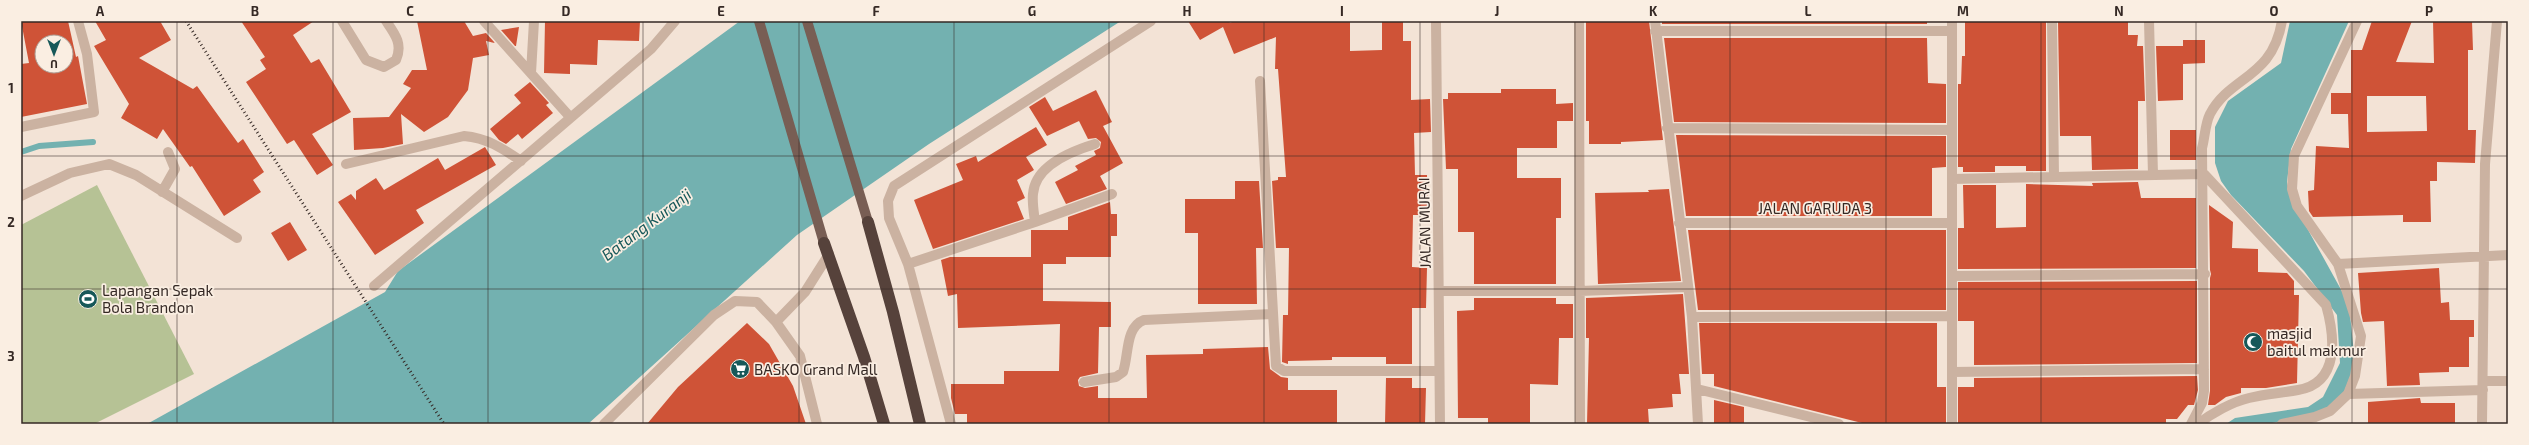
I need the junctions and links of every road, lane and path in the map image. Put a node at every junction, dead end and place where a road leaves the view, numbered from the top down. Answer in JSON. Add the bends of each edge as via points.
{"nodes":[{"id":1,"x":78,"y":21,"type":"edge"},
{"id":2,"x":342,"y":21,"type":"edge"},
{"id":3,"x":386,"y":21,"type":"edge"},
{"id":4,"x":484,"y":21,"type":"edge"},
{"id":5,"x":534,"y":21,"type":"edge"},
{"id":6,"x":675,"y":21,"type":"edge"},
{"id":7,"x":759,"y":21,"type":"edge"},
{"id":8,"x":807,"y":21,"type":"edge"},
{"id":9,"x":1151,"y":21,"type":"edge"},
{"id":10,"x":1436,"y":21,"type":"edge"},
{"id":11,"x":1579,"y":21,"type":"edge"},
{"id":12,"x":2052,"y":21,"type":"edge"},
{"id":13,"x":2149,"y":21,"type":"edge"},
{"id":14,"x":2282,"y":21,"type":"edge"},
{"id":15,"x":2357,"y":21,"type":"edge"},
{"id":16,"x":2497,"y":21,"type":"edge"},
{"id":17,"x":1655,"y":26,"type":"edge"},
{"id":18,"x":1952,"y":26,"type":"edge"},
{"id":19,"x":531,"y":73,"type":"junction"},
{"id":20,"x":1260,"y":81,"type":"dead end"},
{"id":21,"x":570,"y":117,"type":"junction"},
{"id":22,"x":21,"y":127,"type":"edge"},
{"id":23,"x":1667,"y":128,"type":"junction"},
{"id":24,"x":1952,"y":130,"type":"junction"},
{"id":25,"x":1095,"y":144,"type":"dead end"},
{"id":26,"x":168,"y":152,"type":"dead end"},
{"id":27,"x":520,"y":161,"type":"junction"},
{"id":28,"x":346,"y":164,"type":"dead end"},
{"id":29,"x":2204,"y":174,"type":"junction"},
{"id":30,"x":2152,"y":175,"type":"junction"},
{"id":31,"x":2054,"y":177,"type":"junction"},
{"id":32,"x":1952,"y":179,"type":"junction"},
{"id":33,"x":162,"y":192,"type":"junction"},
{"id":34,"x":1112,"y":194,"type":"dead end"},
{"id":35,"x":21,"y":196,"type":"edge"},
{"id":36,"x":868,"y":222,"type":"joint"},
{"id":37,"x":1035,"y":222,"type":"junction"},
{"id":38,"x":1679,"y":223,"type":"junction"},
{"id":39,"x":1952,"y":223,"type":"junction"},
{"id":40,"x":237,"y":238,"type":"dead end"},
{"id":41,"x":824,"y":243,"type":"joint"},
{"id":42,"x":829,"y":254,"type":"junction"},
{"id":43,"x":2508,"y":255,"type":"edge"},
{"id":44,"x":2483,"y":256,"type":"junction"},
{"id":45,"x":908,"y":264,"type":"junction"},
{"id":46,"x":2338,"y":264,"type":"junction"},
{"id":47,"x":2205,"y":274,"type":"junction"},
{"id":48,"x":1952,"y":276,"type":"junction"},
{"id":49,"x":374,"y":286,"type":"dead end"},
{"id":50,"x":1688,"y":287,"type":"junction"},
{"id":51,"x":1439,"y":291,"type":"junction"},
{"id":52,"x":1580,"y":291,"type":"junction"},
{"id":53,"x":1273,"y":314,"type":"junction"},
{"id":54,"x":1952,"y":316,"type":"junction"},
{"id":55,"x":1692,"y":317,"type":"junction"},
{"id":56,"x":776,"y":322,"type":"junction"},
{"id":57,"x":2204,"y":369,"type":"junction"},
{"id":58,"x":1439,"y":371,"type":"junction"},
{"id":59,"x":1952,"y":372,"type":"junction"},
{"id":60,"x":2508,"y":381,"type":"edge"},
{"id":61,"x":1084,"y":382,"type":"dead end"},
{"id":62,"x":2483,"y":386,"type":"junction"},
{"id":63,"x":1697,"y":389,"type":"junction"},
{"id":64,"x":2348,"y":394,"type":"junction"},
{"id":65,"x":604,"y":424,"type":"edge"},
{"id":66,"x":817,"y":424,"type":"edge"},
{"id":67,"x":884,"y":424,"type":"edge"},
{"id":68,"x":920,"y":424,"type":"edge"},
{"id":69,"x":951,"y":424,"type":"edge"},
{"id":70,"x":1440,"y":424,"type":"edge"},
{"id":71,"x":1580,"y":424,"type":"edge"},
{"id":72,"x":1698,"y":424,"type":"edge"},
{"id":73,"x":1839,"y":424,"type":"edge"},
{"id":74,"x":1952,"y":424,"type":"edge"},
{"id":75,"x":2191,"y":424,"type":"edge"},
{"id":76,"x":2198,"y":424,"type":"edge"},
{"id":77,"x":2282,"y":424,"type":"edge"},
{"id":78,"x":2482,"y":424,"type":"edge"}],
"edges":[{"from":1,"to":22,"type":"street","via":[[87,54],[94,112]]},
{"from":2,"to":3,"type":"street","via":[[366,60],[384,67],[396,60],[399,48],[397,38]]},
{"from":4,"to":19,"type":"street"},
{"from":5,"to":19,"type":"street"},
{"from":6,"to":21,"type":"street","via":[[652,49]]},
{"from":7,"to":41,"type":"main road"},
{"from":8,"to":36,"type":"main road"},
{"from":9,"to":45,"type":"street","via":[[894,186],[888,202],[889,218]]},
{"from":10,"to":51,"type":"street","name":"JALAN MURAI"},
{"from":11,"to":52,"type":"street"},
{"from":12,"to":31,"type":"street"},
{"from":13,"to":30,"type":"street"},
{"from":14,"to":29,"type":"street","via":[[2276,44],[2267,60],[2255,73],[2221,99],[2210,115],[2202,148]]},
{"from":15,"to":46,"type":"street","via":[[2294,156],[2292,170],[2292,189],[2297,206]]},
{"from":16,"to":44,"type":"street","via":[[2484,164]]},
{"from":17,"to":18,"type":"street"},
{"from":17,"to":23,"type":"street"},
{"from":18,"to":24,"type":"street"},
{"from":19,"to":21,"type":"street"},
{"from":20,"to":53,"type":"street"},
{"from":21,"to":27,"type":"street"},
{"from":23,"to":24,"type":"street"},
{"from":23,"to":38,"type":"street"},
{"from":24,"to":32,"type":"street"},
{"from":25,"to":37,"type":"street","via":[[1073,150],[1039,176],[1033,193]]},
{"from":26,"to":33,"type":"street","via":[[175,169]]},
{"from":27,"to":28,"type":"street","via":[[490,142],[464,136]]},
{"from":27,"to":49,"type":"street"},
{"from":29,"to":30,"type":"street"},
{"from":29,"to":47,"type":"street"},
{"from":29,"to":76,"type":"street","via":[[2326,305],[2331,324],[2332,358],[2323,378],[2313,385],[2299,390],[2247,398],[2217,411]]},
{"from":30,"to":31,"type":"street"},
{"from":31,"to":32,"type":"street"},
{"from":32,"to":39,"type":"street"},
{"from":33,"to":35,"type":"street","via":[[136,175],[109,164],[70,173]]},
{"from":33,"to":40,"type":"street"},
{"from":34,"to":37,"type":"street"},
{"from":36,"to":68,"type":"highway"},
{"from":37,"to":45,"type":"street"},
{"from":38,"to":39,"type":"street","name":"JALAN GARUDA 3"},
{"from":38,"to":50,"type":"street"},
{"from":39,"to":48,"type":"street"},
{"from":41,"to":42,"type":"highway"},
{"from":42,"to":56,"type":"street","via":[[805,292]]},
{"from":42,"to":67,"type":"highway"},
{"from":43,"to":44,"type":"street"},
{"from":44,"to":46,"type":"street"},
{"from":44,"to":62,"type":"street"},
{"from":45,"to":69,"type":"street"},
{"from":46,"to":64,"type":"street","via":[[2361,336],[2355,376]]},
{"from":47,"to":48,"type":"street"},
{"from":47,"to":57,"type":"street"},
{"from":48,"to":54,"type":"street"},
{"from":50,"to":52,"type":"street"},
{"from":50,"to":55,"type":"street"},
{"from":51,"to":52,"type":"street"},
{"from":51,"to":58,"type":"street","name":"JALAN MURAI"},
{"from":52,"to":71,"type":"street"},
{"from":53,"to":58,"type":"street","via":[[1276,366],[1284,371]]},
{"from":53,"to":61,"type":"street","via":[[1144,320],[1136,324],[1131,332],[1124,372],[1116,377]]},
{"from":54,"to":55,"type":"street"},
{"from":54,"to":59,"type":"street"},
{"from":55,"to":63,"type":"street"},
{"from":56,"to":65,"type":"street","via":[[757,302],[735,301],[714,316]]},
{"from":56,"to":66,"type":"street","via":[[800,356]]},
{"from":57,"to":59,"type":"street"},
{"from":57,"to":75,"type":"street","via":[[2202,403]]},
{"from":58,"to":70,"type":"street","name":"JALAN MURAI"},
{"from":59,"to":74,"type":"street"},
{"from":60,"to":62,"type":"street"},
{"from":62,"to":64,"type":"street"},
{"from":62,"to":78,"type":"street"},
{"from":63,"to":72,"type":"street"},
{"from":63,"to":73,"type":"street"},
{"from":64,"to":77,"type":"street","via":[[2330,411]]}]}
